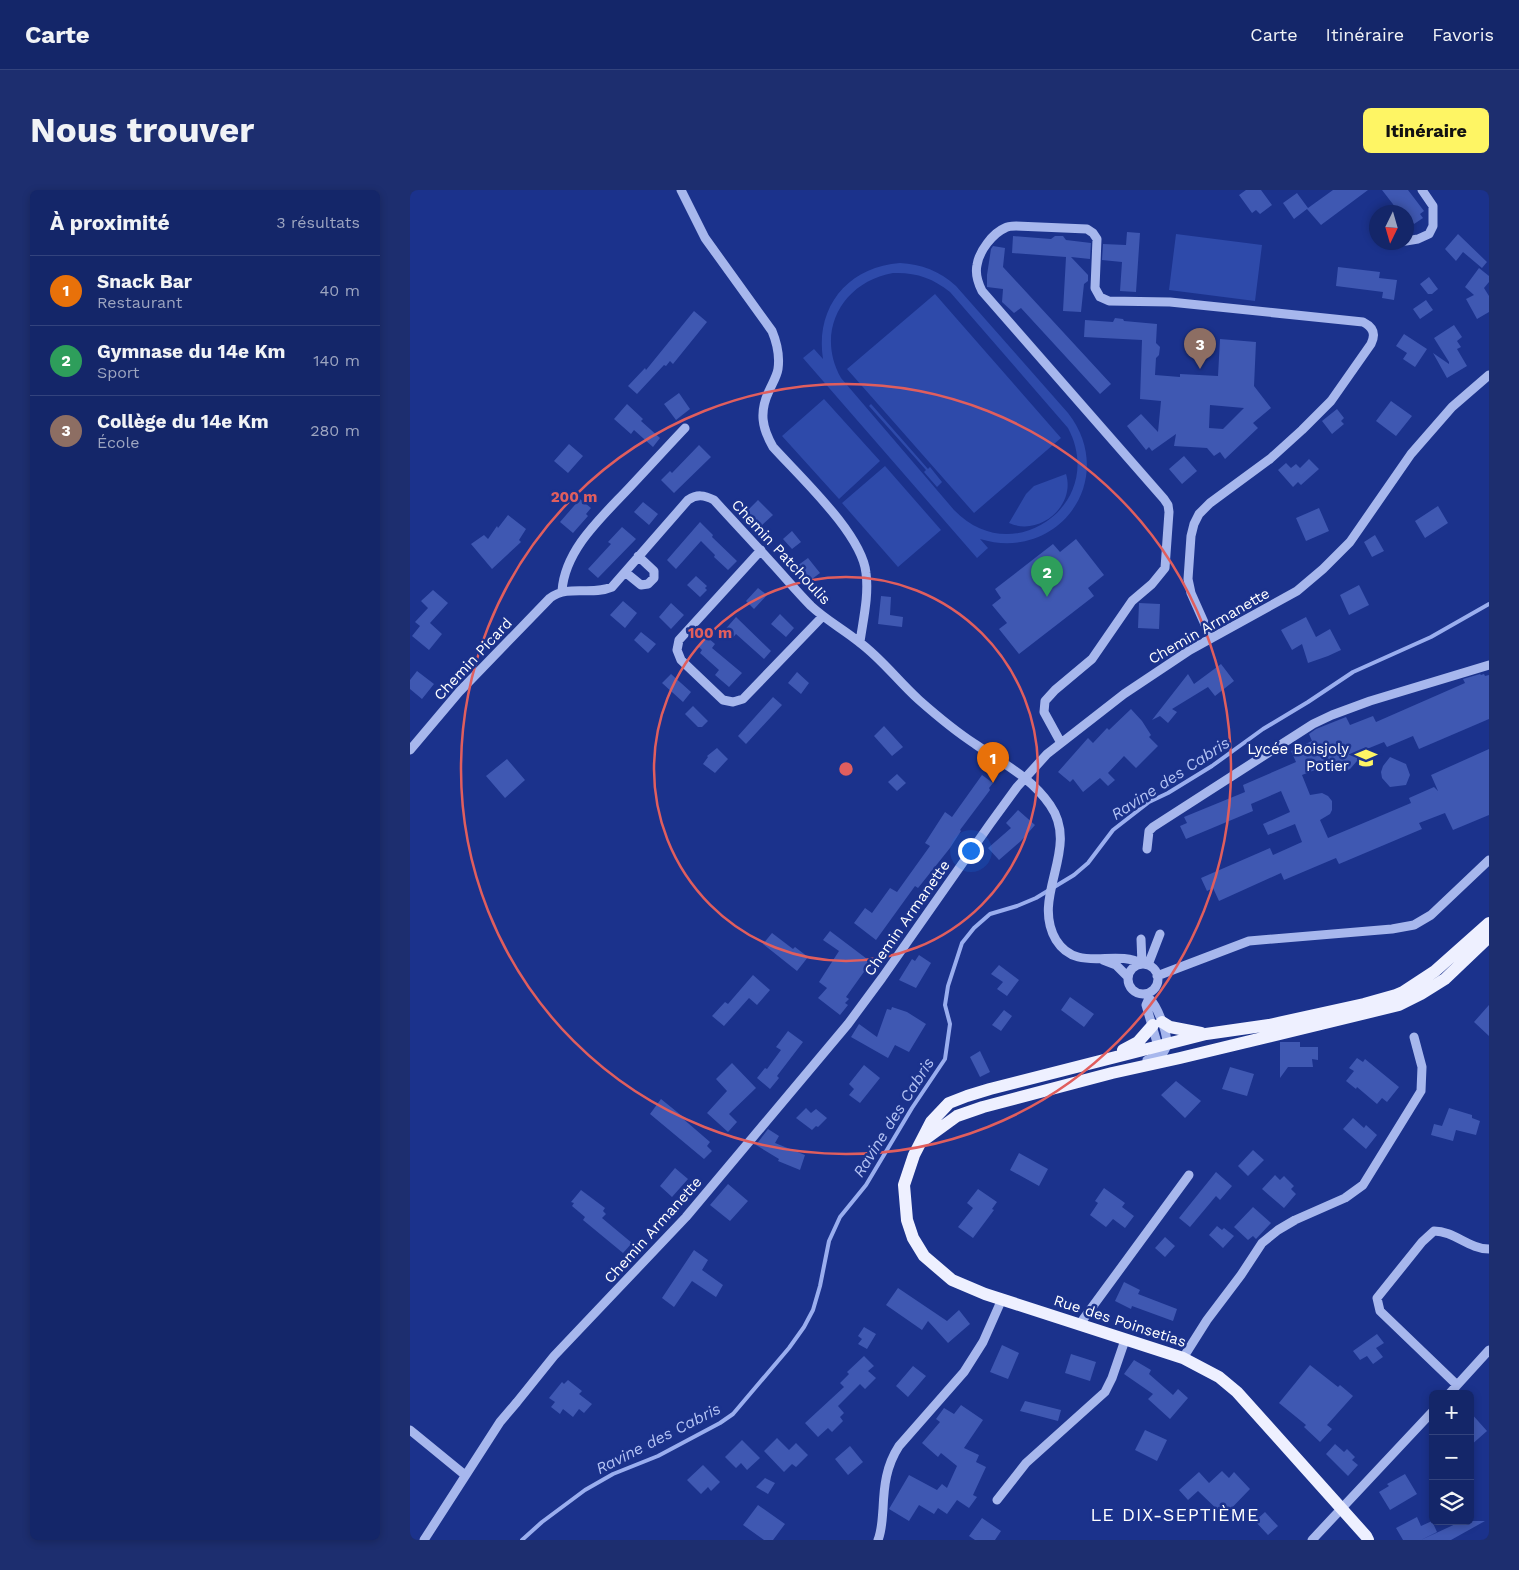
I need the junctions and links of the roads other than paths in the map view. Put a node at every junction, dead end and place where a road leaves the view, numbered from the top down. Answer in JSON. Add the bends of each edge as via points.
{"nodes":[{"id":1,"x":681,"y":190,"type":"edge"},
{"id":2,"x":1422,"y":190,"type":"edge"},
{"id":3,"x":1414,"y":240,"type":"edge"},
{"id":4,"x":1489,"y":375,"type":"edge"},
{"id":5,"x":684,"y":428,"type":"dead end"},
{"id":6,"x":761,"y":550,"type":"junction"},
{"id":7,"x":638,"y":556,"type":"junction"},
{"id":8,"x":625,"y":572,"type":"junction"},
{"id":9,"x":562,"y":591,"type":"junction"},
{"id":10,"x":822,"y":616,"type":"junction"},
{"id":11,"x":1212,"y":638,"type":"junction"},
{"id":12,"x":860,"y":642,"type":"junction"},
{"id":13,"x":1489,"y":665,"type":"edge"},
{"id":14,"x":1061,"y":743,"type":"junction"},
{"id":15,"x":410,"y":750,"type":"edge"},
{"id":16,"x":1026,"y":778,"type":"junction"},
{"id":17,"x":1147,"y":849,"type":"dead end"},
{"id":18,"x":1489,"y":860,"type":"edge"},
{"id":19,"x":1489,"y":923,"type":"edge"},
{"id":20,"x":1160,"y":934,"type":"dead end"},
{"id":21,"x":1489,"y":937,"type":"edge"},
{"id":22,"x":1141,"y":939,"type":"dead end"},
{"id":23,"x":1103,"y":960,"type":"junction"},
{"id":24,"x":1145,"y":965,"type":"junction"},
{"id":25,"x":1158,"y":976,"type":"junction"},
{"id":26,"x":1128,"y":977,"type":"junction"},
{"id":27,"x":1149,"y":996,"type":"junction"},
{"id":28,"x":1157,"y":1023,"type":"junction"},
{"id":29,"x":1206,"y":1034,"type":"junction"},
{"id":30,"x":1414,"y":1037,"type":"dead end"},
{"id":31,"x":1163,"y":1048,"type":"junction"},
{"id":32,"x":1180,"y":1058,"type":"junction"},
{"id":33,"x":1098,"y":1061,"type":"junction"},
{"id":34,"x":1112,"y":1073,"type":"junction"},
{"id":35,"x":922,"y":1141,"type":"junction"},
{"id":36,"x":1188,"y":1175,"type":"dead end"},
{"id":37,"x":1489,"y":1249,"type":"edge"},
{"id":38,"x":1002,"y":1299,"type":"junction"},
{"id":39,"x":1079,"y":1325,"type":"junction"},
{"id":40,"x":1126,"y":1340,"type":"junction"},
{"id":41,"x":1489,"y":1350,"type":"edge"},
{"id":42,"x":1182,"y":1358,"type":"junction"},
{"id":43,"x":1458,"y":1385,"type":"junction"},
{"id":44,"x":1453,"y":1390,"type":"edge"},
{"id":45,"x":1429,"y":1415,"type":"edge"},
{"id":46,"x":410,"y":1430,"type":"edge"},
{"id":47,"x":464,"y":1475,"type":"junction"},
{"id":48,"x":998,"y":1500,"type":"dead end"},
{"id":49,"x":1341,"y":1508,"type":"junction"},
{"id":50,"x":424,"y":1540,"type":"edge"},
{"id":51,"x":878,"y":1540,"type":"edge"},
{"id":52,"x":1312,"y":1540,"type":"edge"},
{"id":53,"x":1368,"y":1540,"type":"edge"}],
"edges":[{"from":1,"to":12,"type":"street","via":[[705,238],[772,331],[778,348],[778,370],[765,399],[765,433],[773,447],[842,522],[858,549],[866,571],[867,593]]},
{"from":2,"to":3,"type":"street","via":[[1433,206],[1433,226],[1429,234]]},
{"from":4,"to":11,"type":"street","name":"Chemin Armanette","via":[[1452,407],[1411,454],[1350,542],[1323,569],[1296,591]]},
{"from":5,"to":9,"type":"street","via":[[593,526],[564,574]]},
{"from":6,"to":7,"type":"street","name":"Chemin Patchoulis","via":[[714,500],[694,496]]},
{"from":6,"to":10,"type":"street","name":"Chemin Patchoulis"},
{"from":6,"to":10,"type":"street","via":[[679,640],[677,650],[681,660],[724,700],[738,701]]},
{"from":7,"to":8,"type":"street"},
{"from":7,"to":8,"type":"street","via":[[654,571],[654,578],[641,585]]},
{"from":8,"to":9,"type":"street","via":[[604,591]]},
{"from":9,"to":15,"type":"street","name":"Chemin Picard","via":[[550,598],[458,692]]},
{"from":10,"to":12,"type":"street","name":"Chemin Patchoulis"},
{"from":11,"to":14,"type":"street","name":"Chemin Armanette","via":[[1124,694]]},
{"from":11,"to":14,"type":"street","via":[[1188,579],[1191,536],[1199,514],[1270,459],[1331,400],[1371,344],[1373,330],[1363,322],[1170,302],[1109,301],[1100,297],[1095,288],[1096,240],[1093,233],[1087,229],[1006,227],[995,234],[977,264],[977,279],[982,291],[1164,499],[1169,512],[1165,568],[1132,601],[1092,659],[1045,701],[1044,712]]},
{"from":12,"to":16,"type":"street","name":"Chemin Patchoulis","via":[[947,724]]},
{"from":13,"to":17,"type":"street","via":[[1370,701],[1313,724],[1153,827],[1149,831]]},
{"from":14,"to":16,"type":"street","name":"Chemin Armanette"},
{"from":16,"to":23,"type":"street","name":"Chemin Patchoulis","via":[[1045,797],[1062,833],[1047,909],[1052,930],[1067,952]]},
{"from":16,"to":47,"type":"street","name":"Chemin Armanette","via":[[848,1024],[686,1217],[554,1356],[500,1422]]},
{"from":18,"to":25,"type":"street","via":[[1431,915],[1414,925],[1250,941]]},
{"from":19,"to":29,"type":"main road","name":"Rue des Poinsetias","via":[[1435,972],[1403,992],[1269,1025]]},
{"from":20,"to":24,"type":"street"},
{"from":21,"to":32,"type":"main road","name":"Rue des Poinsetias","via":[[1445,979],[1398,1005]]},
{"from":22,"to":24,"type":"street"},
{"from":23,"to":24,"type":"street","via":[[1135,960]]},
{"from":23,"to":26,"type":"street","via":[[1116,965]]},
{"from":24,"to":25,"type":"street","via":[[1154,969]]},
{"from":24,"to":26,"type":"street","via":[[1135,966]]},
{"from":25,"to":27,"type":"street"},
{"from":26,"to":27,"type":"street","via":[[1128,984],[1134,992]]},
{"from":27,"to":28,"type":"street","via":[[1155,1004]]},
{"from":28,"to":29,"type":"main road"},
{"from":28,"to":31,"type":"street"},
{"from":28,"to":33,"type":"main road","via":[[1138,1042]]},
{"from":29,"to":31,"type":"main road","name":"Rue des Poinsetias"},
{"from":30,"to":42,"type":"street","via":[[1422,1067],[1421,1091],[1363,1185],[1345,1198],[1287,1225],[1262,1243]]},
{"from":31,"to":32,"type":"street"},
{"from":31,"to":33,"type":"main road","name":"Rue des Poinsetias"},
{"from":31,"to":34,"type":"street","via":[[1155,1058],[1124,1066]]},
{"from":32,"to":34,"type":"main road","name":"Rue des Poinsetias"},
{"from":33,"to":35,"type":"main road","name":"Rue des Poinsetias","via":[[950,1103],[931,1122]]},
{"from":34,"to":35,"type":"main road","name":"Rue des Poinsetias","via":[[956,1116]]},
{"from":35,"to":38,"type":"main road","name":"Rue des Poinsetias","via":[[904,1185],[907,1220],[913,1238],[924,1256],[952,1280]]},
{"from":36,"to":39,"type":"street"},
{"from":37,"to":43,"type":"street","via":[[1444,1231],[1434,1231],[1377,1298],[1380,1311]]},
{"from":38,"to":39,"type":"main road","name":"Rue des Poinsetias"},
{"from":38,"to":51,"type":"street","via":[[983,1342],[964,1372],[893,1456],[884,1487]]},
{"from":39,"to":40,"type":"main road","name":"Rue des Poinsetias"},
{"from":40,"to":42,"type":"main road","name":"Rue des Poinsetias"},
{"from":40,"to":48,"type":"street","via":[[1106,1392],[1026,1463]]},
{"from":41,"to":43,"type":"street"},
{"from":42,"to":49,"type":"main road","name":"Rue des Poinsetias","via":[[1219,1377],[1238,1392]]},
{"from":43,"to":44,"type":"street"},
{"from":45,"to":49,"type":"street"},
{"from":46,"to":47,"type":"street"},
{"from":47,"to":50,"type":"street","name":"Chemin Armanette"},
{"from":49,"to":52,"type":"street"},
{"from":49,"to":53,"type":"main road","name":"Rue des Poinsetias"}]}
